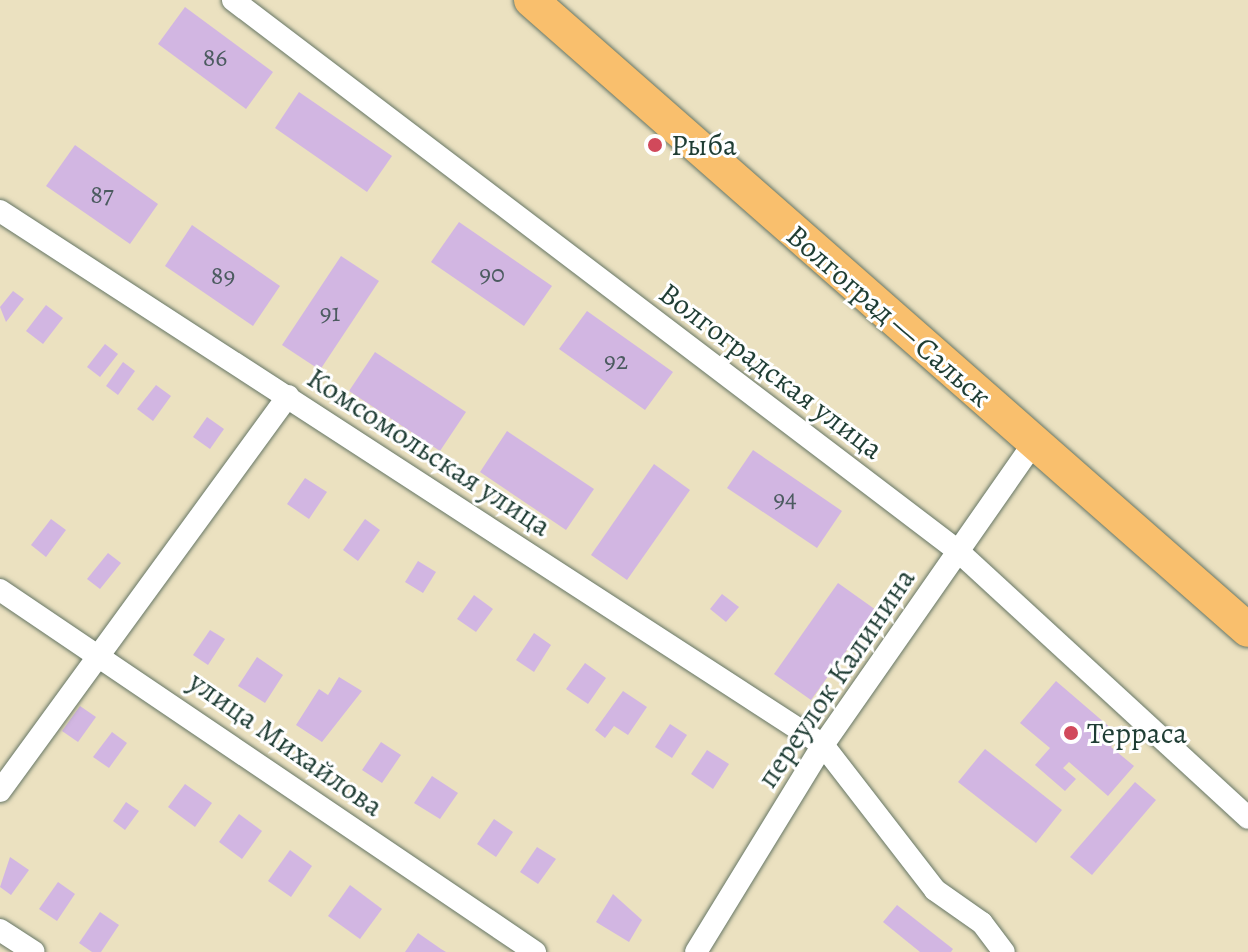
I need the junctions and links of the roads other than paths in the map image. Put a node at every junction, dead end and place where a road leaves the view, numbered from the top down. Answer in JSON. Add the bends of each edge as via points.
{"nodes":[{"id":1,"x":233,"y":0,"type":"edge"},
{"id":2,"x":531,"y":0,"type":"edge"},
{"id":3,"x":0,"y":211,"type":"edge"},
{"id":4,"x":288,"y":396,"type":"junction"},
{"id":5,"x":1034,"y":443,"type":"junction"},
{"id":6,"x":958,"y":551,"type":"junction"},
{"id":7,"x":0,"y":590,"type":"edge"},
{"id":8,"x":1248,"y":630,"type":"edge"},
{"id":9,"x":103,"y":655,"type":"junction"},
{"id":10,"x":823,"y":745,"type":"junction"},
{"id":11,"x":0,"y":791,"type":"edge"},
{"id":12,"x":1248,"y":818,"type":"edge"},
{"id":13,"x":0,"y":930,"type":"edge"},
{"id":14,"x":34,"y":952,"type":"edge"},
{"id":15,"x":535,"y":952,"type":"edge"},
{"id":16,"x":696,"y":952,"type":"edge"},
{"id":17,"x":1004,"y":952,"type":"edge"}],
"edges":[{"from":1,"to":6,"type":"street","name":"Волгоградская улица"},
{"from":2,"to":5,"type":"main road","name":"Волгоград — Сальск"},
{"from":3,"to":4,"type":"street","name":"Комсомольская улица"},
{"from":4,"to":9,"type":"street"},
{"from":4,"to":10,"type":"street","name":"Комсомольская улица"},
{"from":5,"to":6,"type":"street","name":"переулок Калинина"},
{"from":5,"to":8,"type":"main road","name":"Волгоград — Сальск"},
{"from":6,"to":10,"type":"street","name":"переулок Калинина"},
{"from":6,"to":12,"type":"street","name":"Волгоградская улица"},
{"from":7,"to":9,"type":"street","name":"улица Михайлова"},
{"from":9,"to":11,"type":"street"},
{"from":9,"to":15,"type":"street","name":"улица Михайлова"},
{"from":10,"to":16,"type":"street","name":"переулок Калинина"},
{"from":10,"to":17,"type":"street","name":"Комсомольская улица","via":[[935,890],[982,923]]},
{"from":13,"to":14,"type":"street"}]}
